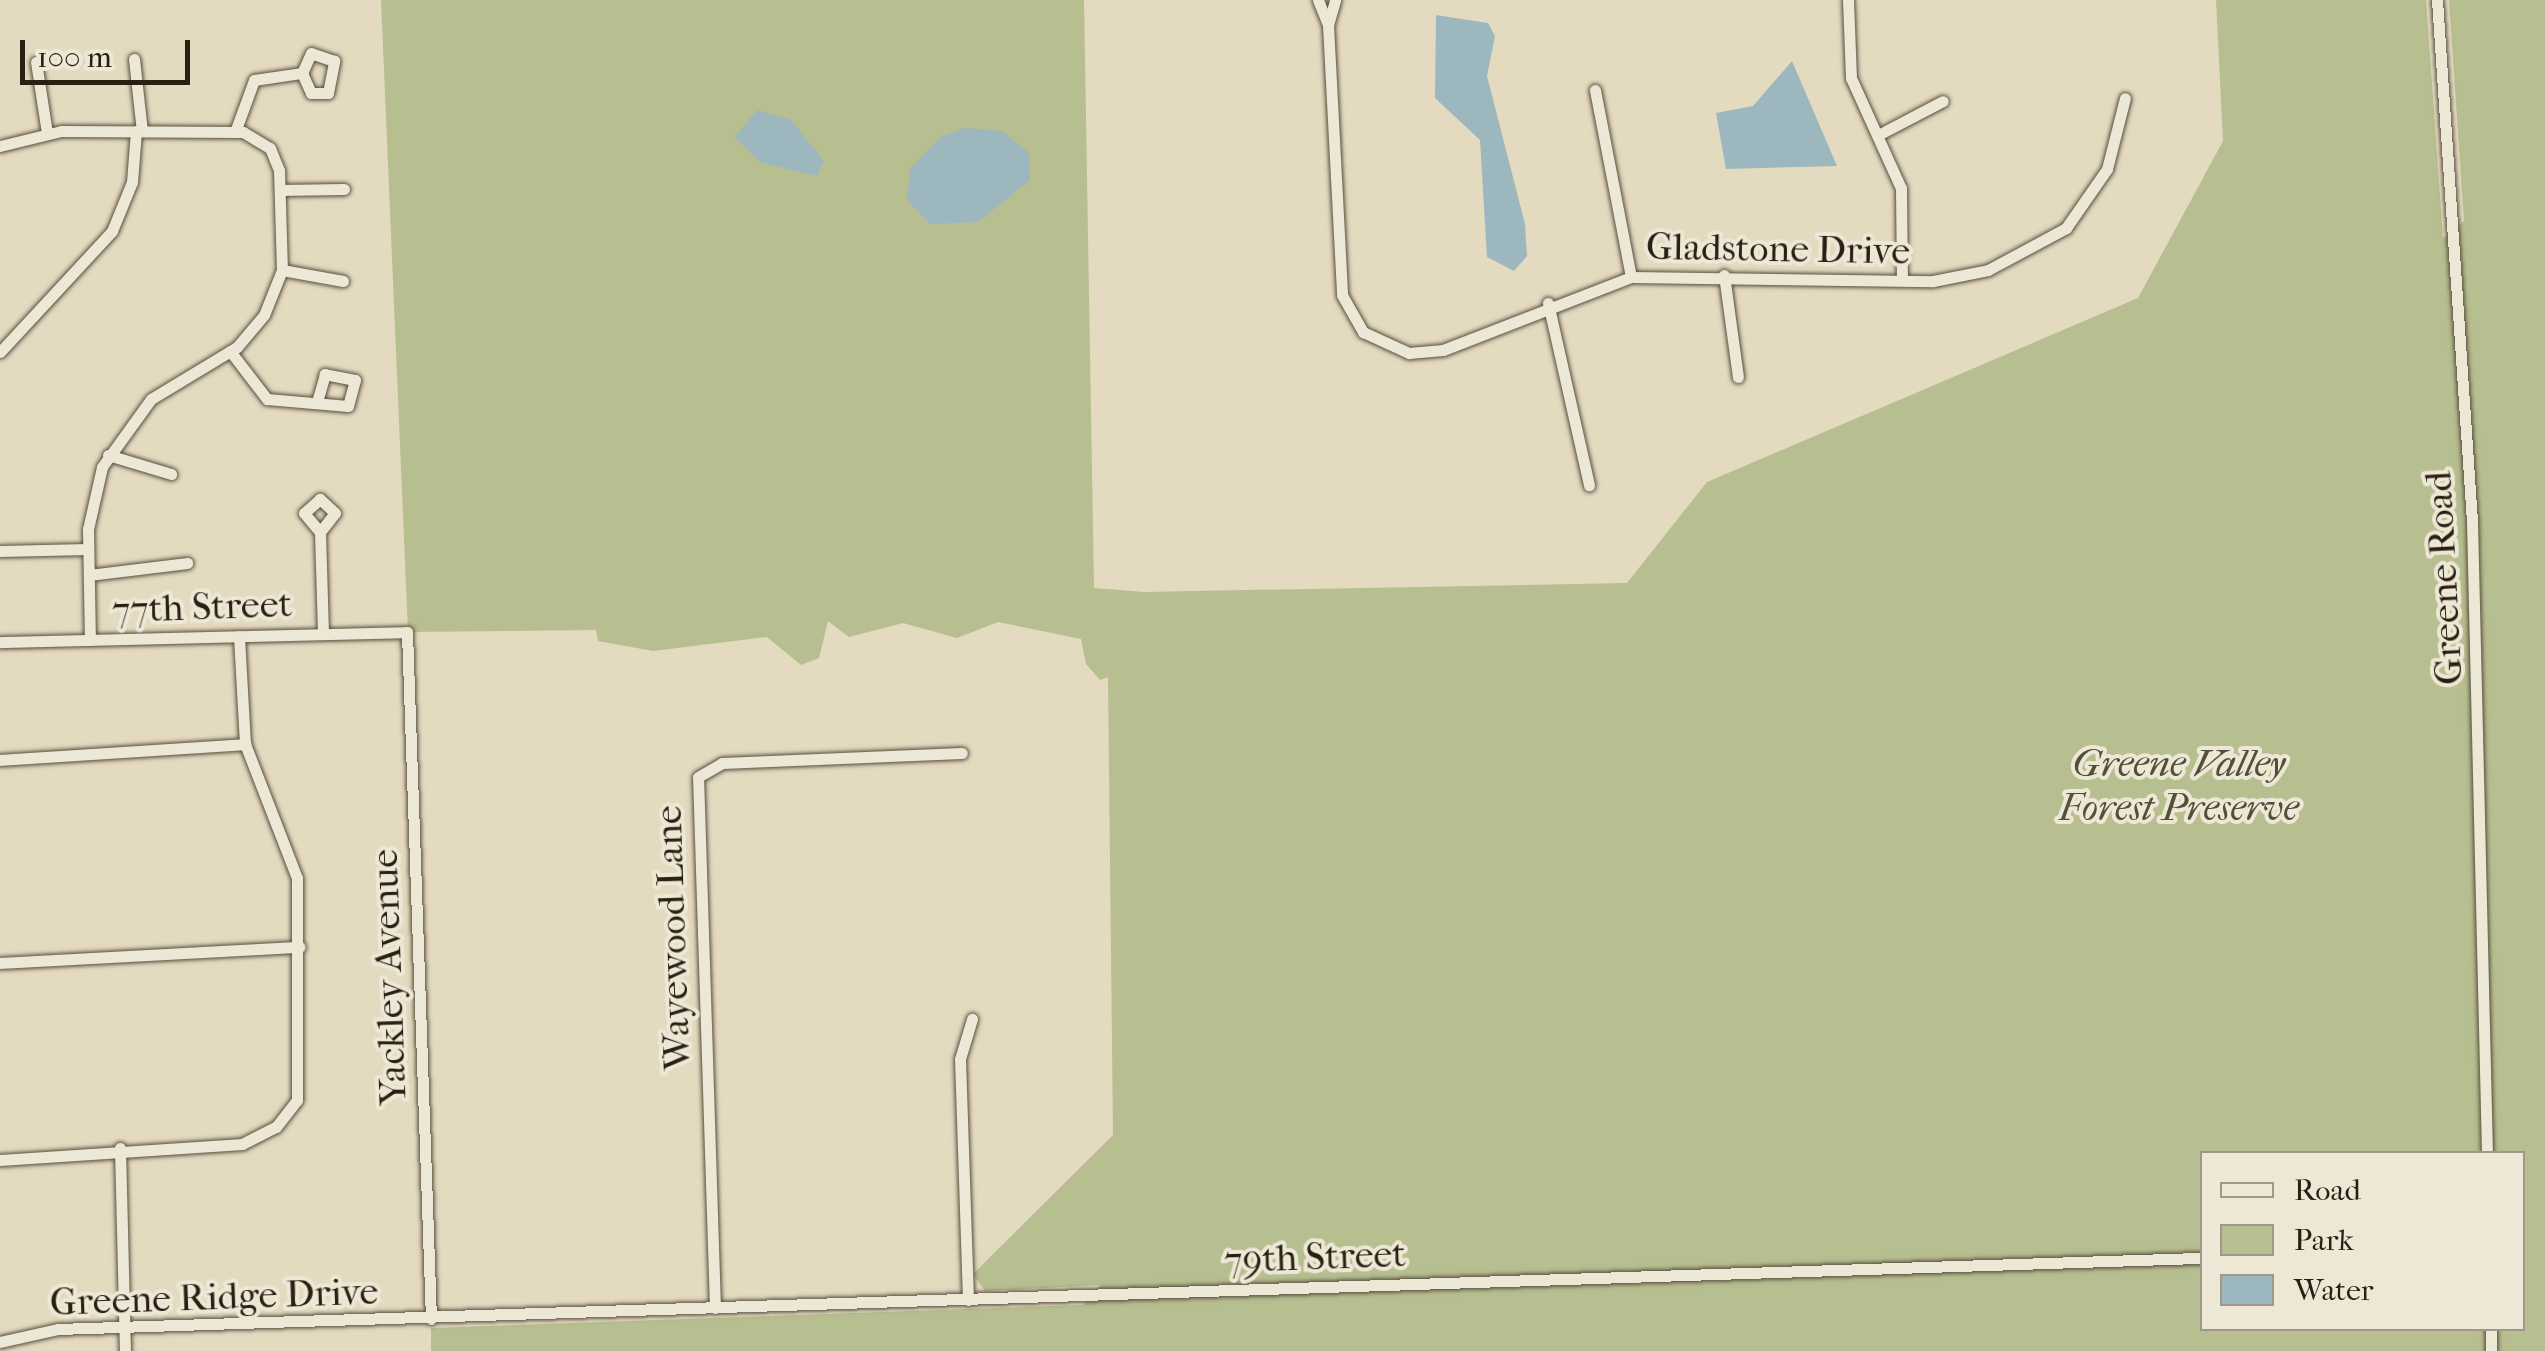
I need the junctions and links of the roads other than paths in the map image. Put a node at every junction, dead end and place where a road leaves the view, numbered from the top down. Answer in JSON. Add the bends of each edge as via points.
{"nodes":[{"id":1,"x":1318,"y":0,"type":"edge"},
{"id":2,"x":1335,"y":0,"type":"edge"},
{"id":3,"x":1848,"y":0,"type":"edge"},
{"id":4,"x":2437,"y":0,"type":"edge"},
{"id":5,"x":1328,"y":25,"type":"junction"},
{"id":6,"x":134,"y":58,"type":"dead end"},
{"id":7,"x":36,"y":62,"type":"dead end"},
{"id":8,"x":302,"y":73,"type":"dead end"},
{"id":9,"x":1595,"y":90,"type":"dead end"},
{"id":10,"x":2125,"y":98,"type":"dead end"},
{"id":11,"x":1943,"y":101,"type":"dead end"},
{"id":12,"x":138,"y":131,"type":"junction"},
{"id":13,"x":235,"y":132,"type":"junction"},
{"id":14,"x":47,"y":133,"type":"junction"},
{"id":15,"x":1878,"y":135,"type":"junction"},
{"id":16,"x":0,"y":146,"type":"edge"},
{"id":17,"x":344,"y":189,"type":"dead end"},
{"id":18,"x":280,"y":190,"type":"junction"},
{"id":19,"x":282,"y":270,"type":"junction"},
{"id":20,"x":1724,"y":275,"type":"junction"},
{"id":21,"x":1631,"y":276,"type":"junction"},
{"id":22,"x":1902,"y":280,"type":"junction"},
{"id":23,"x":343,"y":281,"type":"dead end"},
{"id":24,"x":1548,"y":303,"type":"junction"},
{"id":25,"x":230,"y":350,"type":"junction"},
{"id":26,"x":0,"y":352,"type":"edge"},
{"id":27,"x":1738,"y":377,"type":"dead end"},
{"id":28,"x":318,"y":399,"type":"dead end"},
{"id":29,"x":108,"y":455,"type":"junction"},
{"id":30,"x":171,"y":474,"type":"dead end"},
{"id":31,"x":1588,"y":485,"type":"dead end"},
{"id":32,"x":320,"y":532,"type":"dead end"},
{"id":33,"x":88,"y":549,"type":"junction"},
{"id":34,"x":0,"y":551,"type":"edge"},
{"id":35,"x":187,"y":563,"type":"dead end"},
{"id":36,"x":89,"y":575,"type":"junction"},
{"id":37,"x":406,"y":632,"type":"joint"},
{"id":38,"x":324,"y":634,"type":"junction"},
{"id":39,"x":239,"y":636,"type":"junction"},
{"id":40,"x":90,"y":640,"type":"junction"},
{"id":41,"x":0,"y":642,"type":"edge"},
{"id":42,"x":245,"y":744,"type":"junction"},
{"id":43,"x":962,"y":754,"type":"dead end"},
{"id":44,"x":0,"y":760,"type":"edge"},
{"id":45,"x":300,"y":947,"type":"junction"},
{"id":46,"x":0,"y":963,"type":"edge"},
{"id":47,"x":972,"y":1019,"type":"dead end"},
{"id":48,"x":120,"y":1148,"type":"junction"},
{"id":49,"x":2487,"y":1151,"type":"edge"},
{"id":50,"x":0,"y":1160,"type":"edge"},
{"id":51,"x":2200,"y":1258,"type":"edge"},
{"id":52,"x":968,"y":1300,"type":"junction"},
{"id":53,"x":715,"y":1308,"type":"junction"},
{"id":54,"x":430,"y":1320,"type":"junction"},
{"id":55,"x":124,"y":1327,"type":"junction"},
{"id":56,"x":0,"y":1342,"type":"edge"},
{"id":57,"x":125,"y":1351,"type":"edge"}],
"edges":[{"from":1,"to":5,"type":"street","name":"Gladstone Drive"},
{"from":2,"to":5,"type":"street","name":"Gladstone Drive"},
{"from":3,"to":15,"type":"street","via":[[1846,60]]},
{"from":4,"to":49,"type":"street","name":"Greene Road","via":[[2473,540]]},
{"from":5,"to":24,"type":"street","name":"Gladstone Drive","via":[[1342,295],[1363,332],[1397,350],[1434,352]]},
{"from":6,"to":12,"type":"street"},
{"from":7,"to":14,"type":"street"},
{"from":8,"to":13,"type":"street","via":[[254,80]]},
{"from":9,"to":21,"type":"street"},
{"from":10,"to":22,"type":"street","name":"Gladstone Drive","via":[[2107,168],[2066,228],[1988,270]]},
{"from":11,"to":15,"type":"street"},
{"from":12,"to":13,"type":"street"},
{"from":12,"to":14,"type":"street"},
{"from":12,"to":26,"type":"street","via":[[132,182],[112,231]]},
{"from":13,"to":18,"type":"street","via":[[270,148]]},
{"from":14,"to":16,"type":"street"},
{"from":15,"to":22,"type":"street","via":[[1901,188]]},
{"from":17,"to":18,"type":"street"},
{"from":18,"to":19,"type":"street"},
{"from":19,"to":23,"type":"street"},
{"from":19,"to":25,"type":"street","via":[[264,315]]},
{"from":20,"to":21,"type":"street","name":"Gladstone Drive"},
{"from":20,"to":22,"type":"street","name":"Gladstone Drive"},
{"from":20,"to":27,"type":"street"},
{"from":21,"to":24,"type":"street","name":"Gladstone Drive"},
{"from":24,"to":31,"type":"street"},
{"from":25,"to":28,"type":"street","via":[[261,396]]},
{"from":25,"to":29,"type":"street","via":[[151,399]]},
{"from":29,"to":30,"type":"street"},
{"from":29,"to":33,"type":"street"},
{"from":32,"to":38,"type":"street"},
{"from":33,"to":34,"type":"street"},
{"from":33,"to":36,"type":"street"},
{"from":35,"to":36,"type":"street"},
{"from":36,"to":40,"type":"street"},
{"from":37,"to":38,"type":"street","name":"77th Street"},
{"from":37,"to":54,"type":"street","name":"Yackley Avenue"},
{"from":38,"to":39,"type":"street","name":"77th Street"},
{"from":39,"to":40,"type":"street","name":"77th Street"},
{"from":39,"to":42,"type":"street"},
{"from":40,"to":41,"type":"street","name":"77th Street"},
{"from":42,"to":44,"type":"street"},
{"from":42,"to":45,"type":"street","via":[[291,846]]},
{"from":43,"to":53,"type":"street","name":"Wayewood Lane","via":[[722,763],[698,777]]},
{"from":45,"to":46,"type":"street"},
{"from":45,"to":48,"type":"street","via":[[304,1066],[293,1108],[253,1141]]},
{"from":47,"to":52,"type":"street","via":[[960,1060]]},
{"from":48,"to":50,"type":"street"},
{"from":48,"to":55,"type":"street"},
{"from":51,"to":52,"type":"street","name":"79th Street"},
{"from":52,"to":53,"type":"street","name":"79th Street"},
{"from":53,"to":54,"type":"street","name":"79th Street"},
{"from":54,"to":55,"type":"street","name":"Greene Ridge Drive"},
{"from":55,"to":56,"type":"street","name":"Greene Ridge Drive"},
{"from":55,"to":57,"type":"street"}]}
